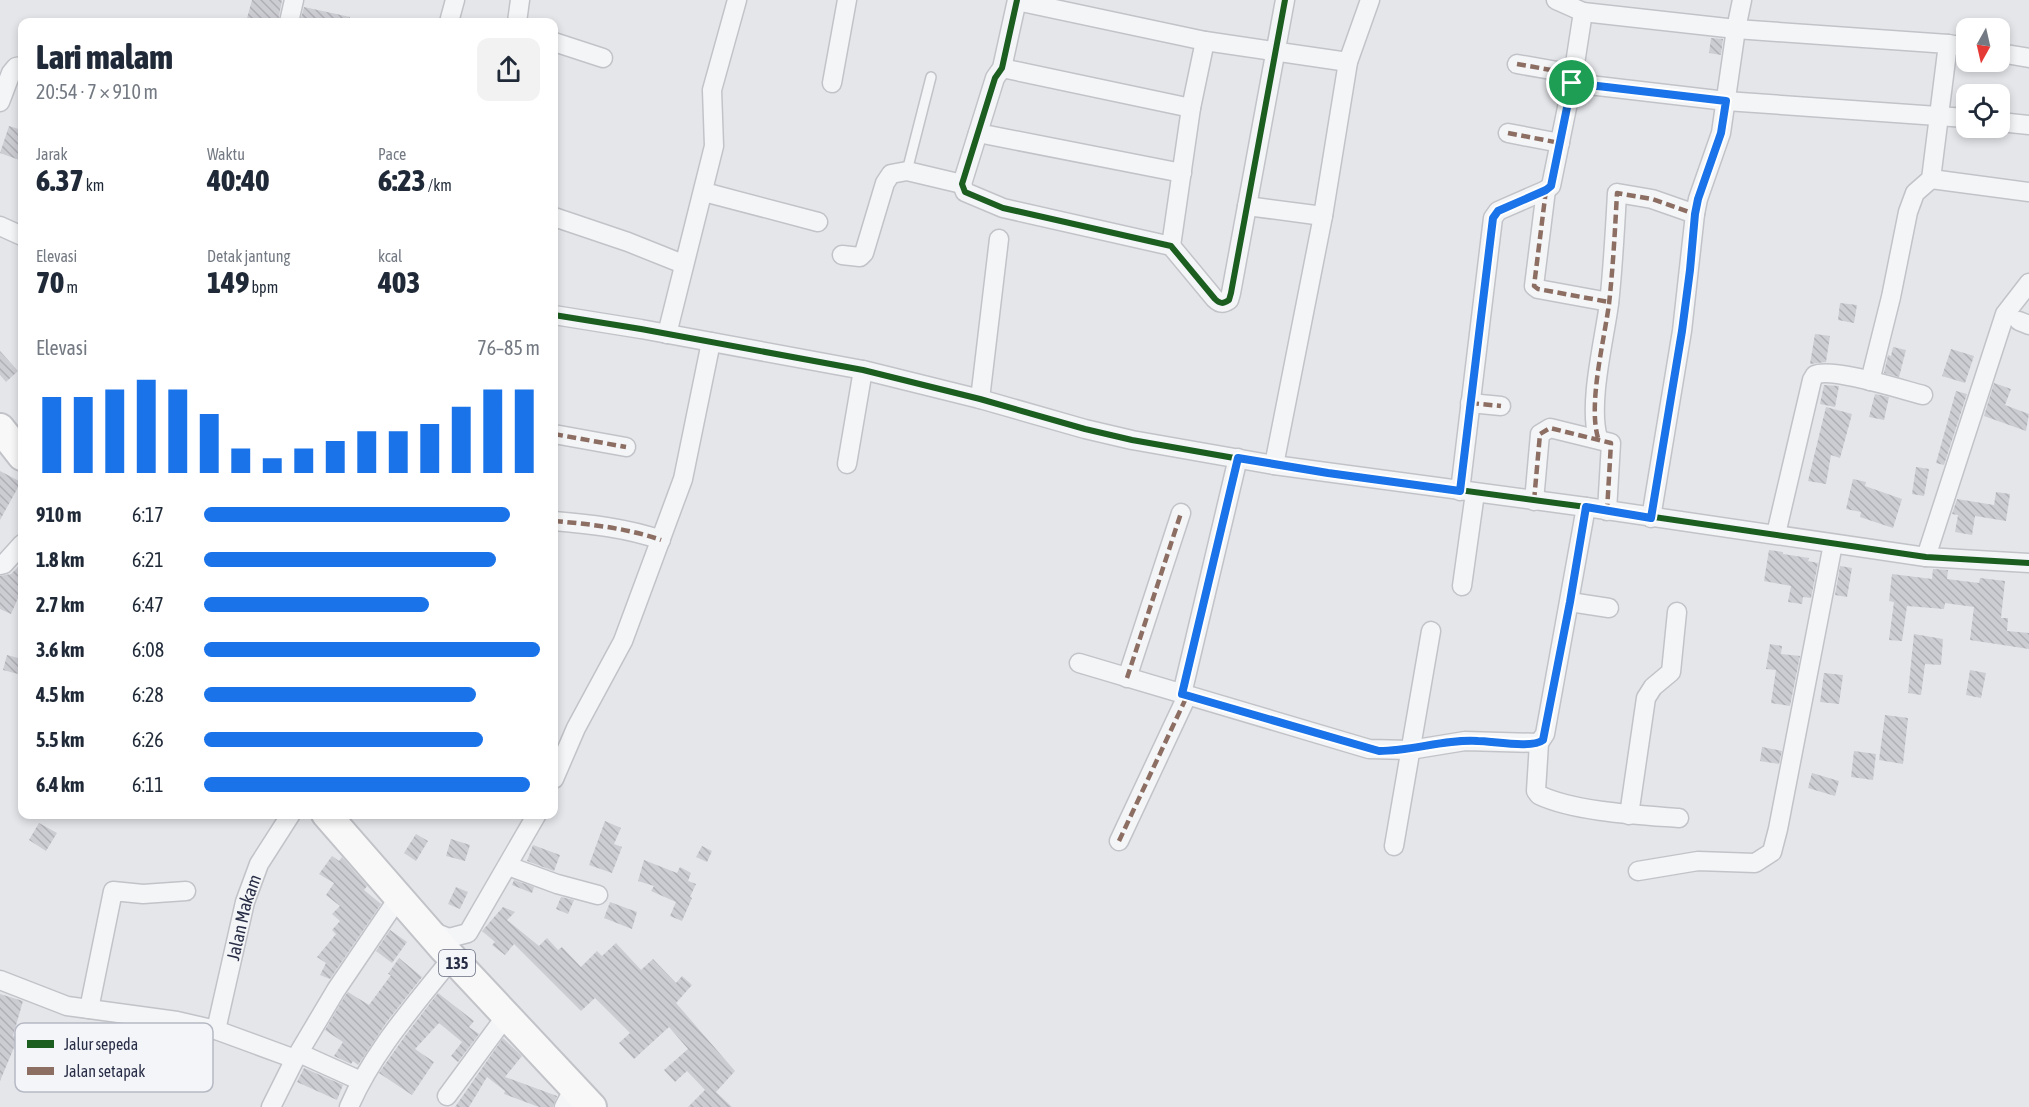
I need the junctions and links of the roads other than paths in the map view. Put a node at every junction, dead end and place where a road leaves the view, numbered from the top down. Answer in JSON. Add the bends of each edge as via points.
{"nodes":[{"id":1,"x":294,"y":0,"type":"edge"},
{"id":2,"x":455,"y":0,"type":"edge"},
{"id":3,"x":520,"y":0,"type":"edge"},
{"id":4,"x":736,"y":0,"type":"edge"},
{"id":5,"x":847,"y":0,"type":"edge"},
{"id":6,"x":1285,"y":0,"type":"edge"},
{"id":7,"x":1370,"y":0,"type":"edge"},
{"id":8,"x":1556,"y":0,"type":"edge"},
{"id":9,"x":1742,"y":0,"type":"edge"},
{"id":10,"x":1017,"y":1,"type":"edge"},
{"id":11,"x":1583,"y":12,"type":"junction"},
{"id":12,"x":290,"y":18,"type":"edge"},
{"id":13,"x":450,"y":18,"type":"edge"},
{"id":14,"x":518,"y":18,"type":"edge"},
{"id":15,"x":1736,"y":29,"type":"junction"},
{"id":16,"x":1205,"y":41,"type":"junction"},
{"id":17,"x":558,"y":43,"type":"edge"},
{"id":18,"x":1948,"y":44,"type":"junction"},
{"id":19,"x":1956,"y":45,"type":"edge"},
{"id":20,"x":1276,"y":51,"type":"junction"},
{"id":21,"x":2010,"y":55,"type":"edge"},
{"id":22,"x":603,"y":58,"type":"dead end"},
{"id":23,"x":2029,"y":58,"type":"edge"},
{"id":24,"x":1348,"y":62,"type":"junction"},
{"id":25,"x":1517,"y":64,"type":"dead end"},
{"id":26,"x":18,"y":67,"type":"edge"},
{"id":27,"x":1002,"y":68,"type":"junction"},
{"id":28,"x":931,"y":77,"type":"dead end"},
{"id":29,"x":1573,"y":79,"type":"junction"},
{"id":30,"x":832,"y":83,"type":"dead end"},
{"id":31,"x":1726,"y":101,"type":"junction"},
{"id":32,"x":0,"y":102,"type":"edge"},
{"id":33,"x":1191,"y":108,"type":"junction"},
{"id":34,"x":1939,"y":116,"type":"junction"},
{"id":35,"x":1956,"y":117,"type":"edge"},
{"id":36,"x":2010,"y":123,"type":"edge"},
{"id":37,"x":2029,"y":125,"type":"edge"},
{"id":38,"x":978,"y":133,"type":"junction"},
{"id":39,"x":1508,"y":133,"type":"dead end"},
{"id":40,"x":1560,"y":143,"type":"junction"},
{"id":41,"x":907,"y":171,"type":"junction"},
{"id":42,"x":1182,"y":173,"type":"junction"},
{"id":43,"x":1932,"y":179,"type":"junction"},
{"id":44,"x":962,"y":184,"type":"junction"},
{"id":45,"x":1546,"y":190,"type":"junction"},
{"id":46,"x":704,"y":192,"type":"junction"},
{"id":47,"x":2029,"y":192,"type":"edge"},
{"id":48,"x":1247,"y":206,"type":"junction"},
{"id":49,"x":1695,"y":214,"type":"junction"},
{"id":50,"x":1323,"y":216,"type":"junction"},
{"id":51,"x":558,"y":218,"type":"edge"},
{"id":52,"x":818,"y":222,"type":"dead end"},
{"id":53,"x":0,"y":226,"type":"edge"},
{"id":54,"x":18,"y":234,"type":"edge"},
{"id":55,"x":999,"y":239,"type":"dead end"},
{"id":56,"x":1171,"y":246,"type":"junction"},
{"id":57,"x":842,"y":255,"type":"dead end"},
{"id":58,"x":683,"y":264,"type":"junction"},
{"id":59,"x":2029,"y":283,"type":"edge"},
{"id":60,"x":1609,"y":302,"type":"junction"},
{"id":61,"x":558,"y":316,"type":"edge"},
{"id":62,"x":667,"y":334,"type":"junction"},
{"id":63,"x":711,"y":342,"type":"junction"},
{"id":64,"x":862,"y":370,"type":"junction"},
{"id":65,"x":1870,"y":381,"type":"junction"},
{"id":66,"x":1923,"y":396,"type":"dead end"},
{"id":67,"x":980,"y":399,"type":"junction"},
{"id":68,"x":1470,"y":403,"type":"junction"},
{"id":69,"x":1501,"y":406,"type":"dead end"},
{"id":70,"x":558,"y":435,"type":"edge"},
{"id":71,"x":1598,"y":438,"type":"junction"},
{"id":72,"x":626,"y":447,"type":"dead end"},
{"id":73,"x":1238,"y":458,"type":"junction"},
{"id":74,"x":847,"y":464,"type":"dead end"},
{"id":75,"x":1274,"y":465,"type":"junction"},
{"id":76,"x":1468,"y":492,"type":"junction"},
{"id":77,"x":1534,"y":501,"type":"junction"},
{"id":78,"x":1586,"y":507,"type":"junction"},
{"id":79,"x":1607,"y":511,"type":"junction"},
{"id":80,"x":1180,"y":513,"type":"dead end"},
{"id":81,"x":1651,"y":518,"type":"junction"},
{"id":82,"x":558,"y":521,"type":"edge"},
{"id":83,"x":1776,"y":534,"type":"junction"},
{"id":84,"x":661,"y":540,"type":"junction"},
{"id":85,"x":1833,"y":544,"type":"junction"},
{"id":86,"x":18,"y":548,"type":"edge"},
{"id":87,"x":1926,"y":557,"type":"junction"},
{"id":88,"x":2029,"y":563,"type":"edge"},
{"id":89,"x":0,"y":565,"type":"edge"},
{"id":90,"x":1462,"y":586,"type":"dead end"},
{"id":91,"x":1570,"y":602,"type":"junction"},
{"id":92,"x":1610,"y":608,"type":"dead end"},
{"id":93,"x":1677,"y":612,"type":"dead end"},
{"id":94,"x":1431,"y":631,"type":"dead end"},
{"id":95,"x":1079,"y":663,"type":"dead end"},
{"id":96,"x":1127,"y":678,"type":"junction"},
{"id":97,"x":1185,"y":695,"type":"junction"},
{"id":98,"x":1539,"y":743,"type":"junction"},
{"id":99,"x":1410,"y":750,"type":"junction"},
{"id":100,"x":558,"y":770,"type":"edge"},
{"id":101,"x":1629,"y":815,"type":"junction"},
{"id":102,"x":1679,"y":818,"type":"dead end"},
{"id":103,"x":288,"y":819,"type":"edge"},
{"id":104,"x":330,"y":819,"type":"edge"},
{"id":105,"x":534,"y":819,"type":"edge"},
{"id":106,"x":1119,"y":841,"type":"dead end"},
{"id":107,"x":1395,"y":846,"type":"dead end"},
{"id":108,"x":508,"y":866,"type":"junction"},
{"id":109,"x":1638,"y":871,"type":"dead end"},
{"id":110,"x":186,"y":891,"type":"dead end"},
{"id":111,"x":598,"y":895,"type":"dead end"},
{"id":112,"x":399,"y":897,"type":"junction"},
{"id":113,"x":425,"y":928,"type":"junction"},
{"id":114,"x":452,"y":958,"type":"junction"},
{"id":115,"x":0,"y":980,"type":"edge"},
{"id":116,"x":89,"y":1009,"type":"junction"},
{"id":117,"x":506,"y":1016,"type":"junction"},
{"id":118,"x":186,"y":1023,"type":"edge"},
{"id":119,"x":213,"y":1029,"type":"edge"},
{"id":120,"x":216,"y":1030,"type":"junction"},
{"id":121,"x":297,"y":1056,"type":"junction"},
{"id":122,"x":361,"y":1081,"type":"junction"},
{"id":123,"x":447,"y":1096,"type":"dead end"},
{"id":124,"x":576,"y":1101,"type":"edge"},
{"id":125,"x":271,"y":1107,"type":"edge"},
{"id":126,"x":349,"y":1107,"type":"edge"}],
"edges":[{"from":1,"to":12,"type":"street"},
{"from":2,"to":13,"type":"street"},
{"from":3,"to":14,"type":"street"},
{"from":4,"to":46,"type":"street","via":[[712,90],[714,146]]},
{"from":5,"to":30,"type":"street"},
{"from":6,"to":20,"type":"street"},
{"from":7,"to":24,"type":"street"},
{"from":8,"to":11,"type":"street"},
{"from":9,"to":15,"type":"street"},
{"from":10,"to":16,"type":"street"},
{"from":10,"to":27,"type":"street"},
{"from":11,"to":15,"type":"street"},
{"from":11,"to":29,"type":"street"},
{"from":15,"to":18,"type":"street"},
{"from":15,"to":31,"type":"street"},
{"from":16,"to":20,"type":"street"},
{"from":16,"to":33,"type":"street"},
{"from":17,"to":22,"type":"street"},
{"from":18,"to":19,"type":"street"},
{"from":18,"to":34,"type":"street"},
{"from":20,"to":24,"type":"street"},
{"from":20,"to":48,"type":"street"},
{"from":21,"to":23,"type":"street"},
{"from":24,"to":50,"type":"street"},
{"from":25,"to":29,"type":"street"},
{"from":26,"to":32,"type":"street","via":[[11,72]]},
{"from":27,"to":33,"type":"street"},
{"from":27,"to":38,"type":"street","via":[[995,78]]},
{"from":28,"to":41,"type":"lane"},
{"from":29,"to":31,"type":"street"},
{"from":29,"to":40,"type":"street"},
{"from":31,"to":34,"type":"street"},
{"from":31,"to":49,"type":"street","via":[[1721,133]]},
{"from":33,"to":42,"type":"street"},
{"from":34,"to":35,"type":"street"},
{"from":34,"to":43,"type":"street"},
{"from":36,"to":37,"type":"street"},
{"from":38,"to":42,"type":"street"},
{"from":38,"to":44,"type":"street"},
{"from":39,"to":40,"type":"street"},
{"from":40,"to":45,"type":"street","via":[[1553,180]]},
{"from":41,"to":44,"type":"street"},
{"from":41,"to":57,"type":"street","via":[[891,174],[885,183],[862,256]]},
{"from":42,"to":56,"type":"street"},
{"from":43,"to":47,"type":"street"},
{"from":43,"to":65,"type":"street","via":[[1915,193],[1908,212]]},
{"from":44,"to":56,"type":"street","via":[[964,192],[1003,208]]},
{"from":45,"to":60,"type":"street","via":[[1534,286]]},
{"from":45,"to":68,"type":"street","via":[[1498,211],[1493,218]]},
{"from":46,"to":52,"type":"street"},
{"from":46,"to":58,"type":"street"},
{"from":48,"to":50,"type":"street"},
{"from":48,"to":56,"type":"street","via":[[1229,300],[1225,303],[1215,300]]},
{"from":49,"to":60,"type":"street","via":[[1652,199],[1617,193]]},
{"from":49,"to":81,"type":"street","via":[[1682,331]]},
{"from":50,"to":75,"type":"street"},
{"from":51,"to":58,"type":"street"},
{"from":53,"to":54,"type":"street"},
{"from":55,"to":67,"type":"street"},
{"from":58,"to":62,"type":"street"},
{"from":59,"to":87,"type":"street","via":[[2005,314]]},
{"from":60,"to":71,"type":"street","via":[[1596,385]]},
{"from":61,"to":62,"type":"street"},
{"from":62,"to":63,"type":"street"},
{"from":63,"to":64,"type":"street"},
{"from":63,"to":84,"type":"street","via":[[683,479]]},
{"from":64,"to":67,"type":"street"},
{"from":64,"to":74,"type":"street"},
{"from":65,"to":66,"type":"street"},
{"from":65,"to":83,"type":"street","via":[[1815,375]]},
{"from":67,"to":73,"type":"street","via":[[1132,440]]},
{"from":68,"to":69,"type":"street"},
{"from":68,"to":76,"type":"street"},
{"from":70,"to":72,"type":"street"},
{"from":71,"to":77,"type":"street","via":[[1550,428],[1541,432]]},
{"from":71,"to":79,"type":"street","via":[[1611,443]]},
{"from":73,"to":75,"type":"street"},
{"from":73,"to":97,"type":"street"},
{"from":75,"to":76,"type":"street"},
{"from":76,"to":77,"type":"street"},
{"from":76,"to":90,"type":"street"},
{"from":77,"to":78,"type":"street"},
{"from":78,"to":79,"type":"street"},
{"from":78,"to":91,"type":"street"},
{"from":79,"to":81,"type":"street"},
{"from":80,"to":96,"type":"street"},
{"from":81,"to":83,"type":"street"},
{"from":82,"to":84,"type":"street"},
{"from":83,"to":85,"type":"street"},
{"from":84,"to":100,"type":"street","via":[[623,641]]},
{"from":85,"to":87,"type":"street"},
{"from":85,"to":109,"type":"street","via":[[1772,852],[1750,864],[1698,861]]},
{"from":86,"to":89,"type":"street"},
{"from":87,"to":88,"type":"street"},
{"from":91,"to":92,"type":"street"},
{"from":91,"to":98,"type":"street","via":[[1545,735]]},
{"from":93,"to":101,"type":"street","via":[[1671,672],[1646,698]]},
{"from":94,"to":99,"type":"street"},
{"from":95,"to":96,"type":"street"},
{"from":96,"to":97,"type":"street"},
{"from":97,"to":99,"type":"street","via":[[1369,749]]},
{"from":97,"to":106,"type":"street"},
{"from":98,"to":99,"type":"street","via":[[1458,741]]},
{"from":98,"to":101,"type":"street","via":[[1539,795],[1560,803]]},
{"from":99,"to":107,"type":"street"},
{"from":101,"to":102,"type":"street"},
{"from":103,"to":120,"type":"street","name":"Jalan Makam","via":[[259,864],[246,902]]},
{"from":104,"to":112,"type":"main road","number":"135"},
{"from":105,"to":108,"type":"street"},
{"from":108,"to":111,"type":"street"},
{"from":108,"to":113,"type":"street","via":[[468,933],[449,938]]},
{"from":110,"to":116,"type":"street","via":[[113,891]]},
{"from":112,"to":113,"type":"main road","number":"135"},
{"from":112,"to":121,"type":"street"},
{"from":113,"to":114,"type":"main road","number":"135"},
{"from":114,"to":117,"type":"main road","number":"135"},
{"from":114,"to":122,"type":"street","via":[[381,1048]]},
{"from":115,"to":116,"type":"street","via":[[48,1000]]},
{"from":116,"to":118,"type":"street"},
{"from":117,"to":123,"type":"street"},
{"from":117,"to":124,"type":"main road","number":"135"},
{"from":119,"to":120,"type":"street"},
{"from":120,"to":121,"type":"street"},
{"from":121,"to":122,"type":"street"},
{"from":121,"to":125,"type":"street"},
{"from":122,"to":126,"type":"street"}]}
